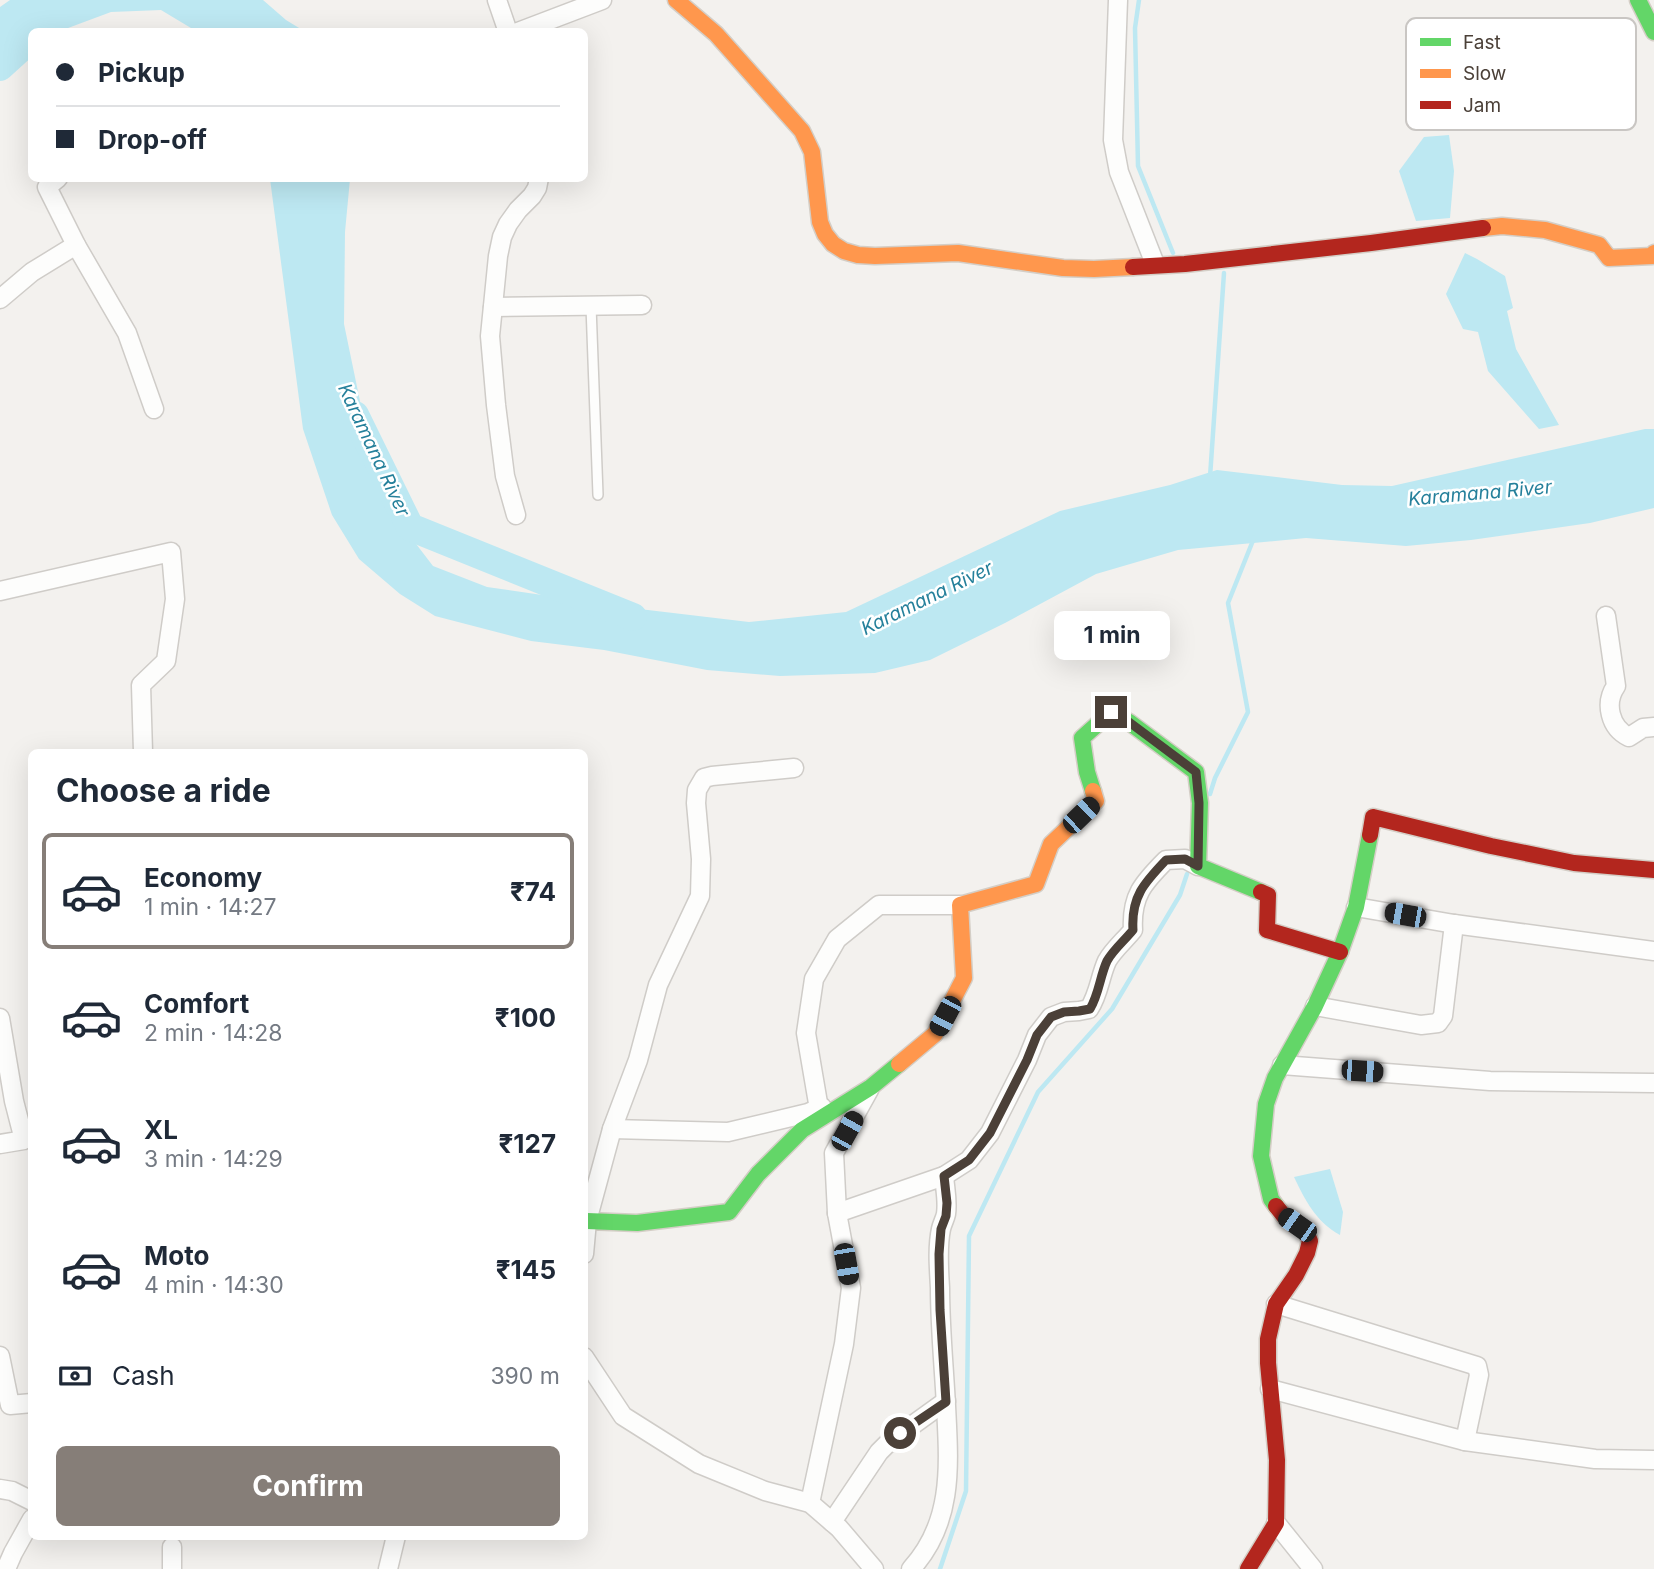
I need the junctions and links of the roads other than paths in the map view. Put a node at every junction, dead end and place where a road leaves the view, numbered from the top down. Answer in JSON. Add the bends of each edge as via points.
{"nodes":[{"id":1,"x":497,"y":0,"type":"edge"},
{"id":2,"x":602,"y":0,"type":"edge"},
{"id":3,"x":676,"y":0,"type":"edge"},
{"id":4,"x":1118,"y":0,"type":"edge"},
{"id":5,"x":1639,"y":0,"type":"edge"},
{"id":6,"x":507,"y":28,"type":"edge"},
{"id":7,"x":528,"y":28,"type":"edge"},
{"id":8,"x":1654,"y":32,"type":"edge"},
{"id":9,"x":53,"y":182,"type":"edge"},
{"id":10,"x":539,"y":182,"type":"edge"},
{"id":11,"x":76,"y":245,"type":"junction"},
{"id":12,"x":1654,"y":253,"type":"edge"},
{"id":13,"x":1155,"y":264,"type":"junction"},
{"id":14,"x":0,"y":299,"type":"edge"},
{"id":15,"x":642,"y":304,"type":"dead end"},
{"id":16,"x":591,"y":306,"type":"junction"},
{"id":17,"x":493,"y":307,"type":"junction"},
{"id":18,"x":154,"y":409,"type":"dead end"},
{"id":19,"x":598,"y":495,"type":"dead end"},
{"id":20,"x":516,"y":514,"type":"dead end"},
{"id":21,"x":0,"y":591,"type":"edge"},
{"id":22,"x":1606,"y":616,"type":"dead end"},
{"id":23,"x":1654,"y":727,"type":"edge"},
{"id":24,"x":143,"y":749,"type":"edge"},
{"id":25,"x":794,"y":768,"type":"dead end"},
{"id":26,"x":1198,"y":866,"type":"junction"},
{"id":27,"x":1654,"y":870,"type":"edge"},
{"id":28,"x":960,"y":905,"type":"junction"},
{"id":29,"x":1356,"y":907,"type":"junction"},
{"id":30,"x":1454,"y":924,"type":"junction"},
{"id":31,"x":1654,"y":951,"type":"edge"},
{"id":32,"x":1340,"y":952,"type":"junction"},
{"id":33,"x":1315,"y":1006,"type":"junction"},
{"id":34,"x":0,"y":1018,"type":"edge"},
{"id":35,"x":1282,"y":1065,"type":"junction"},
{"id":36,"x":1654,"y":1083,"type":"edge"},
{"id":37,"x":871,"y":1087,"type":"junction"},
{"id":38,"x":819,"y":1108,"type":"junction"},
{"id":39,"x":612,"y":1129,"type":"junction"},
{"id":40,"x":0,"y":1144,"type":"edge"},
{"id":41,"x":944,"y":1176,"type":"junction"},
{"id":42,"x":837,"y":1213,"type":"junction"},
{"id":43,"x":588,"y":1217,"type":"edge"},
{"id":44,"x":588,"y":1221,"type":"edge"},
{"id":45,"x":1276,"y":1304,"type":"junction"},
{"id":46,"x":0,"y":1356,"type":"edge"},
{"id":47,"x":588,"y":1363,"type":"edge"},
{"id":48,"x":1270,"y":1389,"type":"junction"},
{"id":49,"x":946,"y":1402,"type":"junction"},
{"id":50,"x":28,"y":1403,"type":"edge"},
{"id":51,"x":1465,"y":1441,"type":"junction"},
{"id":52,"x":1654,"y":1460,"type":"edge"},
{"id":53,"x":0,"y":1489,"type":"edge"},
{"id":54,"x":28,"y":1499,"type":"edge"},
{"id":55,"x":810,"y":1503,"type":"junction"},
{"id":56,"x":832,"y":1522,"type":"junction"},
{"id":57,"x":1276,"y":1523,"type":"junction"},
{"id":58,"x":28,"y":1526,"type":"edge"},
{"id":59,"x":395,"y":1540,"type":"edge"},
{"id":60,"x":172,"y":1547,"type":"dead end"},
{"id":61,"x":6,"y":1569,"type":"edge"},
{"id":62,"x":172,"y":1569,"type":"edge"},
{"id":63,"x":388,"y":1569,"type":"edge"},
{"id":64,"x":874,"y":1569,"type":"edge"},
{"id":65,"x":911,"y":1569,"type":"edge"},
{"id":66,"x":1248,"y":1569,"type":"edge"},
{"id":67,"x":1313,"y":1569,"type":"edge"}],
"edges":[{"from":1,"to":6,"type":"street"},
{"from":2,"to":7,"type":"street"},
{"from":3,"to":13,"type":"street","via":[[710,27],[807,138],[816,166],[821,227],[834,245],[849,254],[956,253],[1062,268]]},
{"from":4,"to":13,"type":"street","via":[[1113,140],[1119,172]]},
{"from":5,"to":8,"type":"street"},
{"from":9,"to":11,"type":"street","via":[[47,187]]},
{"from":10,"to":17,"type":"street","via":[[502,237]]},
{"from":11,"to":14,"type":"street"},
{"from":11,"to":18,"type":"street","via":[[127,333]]},
{"from":12,"to":13,"type":"street","via":[[1609,258],[1598,245],[1545,230],[1502,226]]},
{"from":15,"to":16,"type":"street"},
{"from":16,"to":17,"type":"street"},
{"from":16,"to":19,"type":"lane"},
{"from":17,"to":20,"type":"street","via":[[490,336],[496,405],[505,476]]},
{"from":21,"to":24,"type":"street","via":[[172,552],[174,599],[166,661],[141,685]]},
{"from":22,"to":23,"type":"street","via":[[1616,686],[1609,704],[1612,720],[1629,737]]},
{"from":25,"to":39,"type":"street","via":[[712,776],[704,778],[697,790],[700,896],[658,985],[638,1060]]},
{"from":26,"to":28,"type":"street","via":[[1196,772],[1111,712],[1082,738],[1096,801],[1051,844],[1036,884]]},
{"from":26,"to":32,"type":"street","via":[[1268,895],[1268,930]]},
{"from":26,"to":41,"type":"street","via":[[1185,859],[1166,860],[1154,872],[1135,901],[1133,930],[1109,958],[1090,1009],[1051,1017],[1037,1035],[990,1133],[969,1160]]},
{"from":27,"to":29,"type":"street","via":[[1574,863],[1373,817]]},
{"from":28,"to":37,"type":"street","via":[[964,978],[935,1034]]},
{"from":28,"to":38,"type":"street","via":[[879,905],[837,939],[814,979],[806,1033]]},
{"from":29,"to":30,"type":"street"},
{"from":29,"to":32,"type":"street"},
{"from":30,"to":31,"type":"street"},
{"from":30,"to":33,"type":"street","via":[[1443,1016],[1438,1023],[1421,1025]]},
{"from":32,"to":33,"type":"street"},
{"from":33,"to":35,"type":"street"},
{"from":34,"to":40,"type":"street","via":[[24,1140]]},
{"from":35,"to":36,"type":"street","via":[[1490,1081]]},
{"from":35,"to":45,"type":"street","via":[[1266,1104],[1261,1156],[1271,1199],[1310,1241],[1296,1275]]},
{"from":37,"to":38,"type":"street"},
{"from":37,"to":42,"type":"street","via":[[834,1153]]},
{"from":37,"to":44,"type":"street","via":[[802,1130],[758,1174],[729,1212],[637,1223]]},
{"from":38,"to":39,"type":"street","via":[[728,1132]]},
{"from":39,"to":43,"type":"street"},
{"from":41,"to":42,"type":"street"},
{"from":41,"to":49,"type":"street","via":[[947,1203],[939,1254]]},
{"from":42,"to":55,"type":"street","via":[[851,1288],[844,1344]]},
{"from":45,"to":48,"type":"street","via":[[1268,1339]]},
{"from":45,"to":51,"type":"street","via":[[1477,1366]]},
{"from":46,"to":50,"type":"street","via":[[9,1405]]},
{"from":47,"to":55,"type":"street","via":[[623,1416],[682,1455],[755,1487]]},
{"from":48,"to":51,"type":"street"},
{"from":48,"to":57,"type":"street","via":[[1277,1460]]},
{"from":49,"to":56,"type":"street","via":[[884,1447]]},
{"from":49,"to":65,"type":"street","via":[[949,1467],[943,1507],[935,1535]]},
{"from":51,"to":52,"type":"street","via":[[1595,1459]]},
{"from":53,"to":54,"type":"street"},
{"from":55,"to":56,"type":"street"},
{"from":56,"to":64,"type":"street"},
{"from":57,"to":66,"type":"street"},
{"from":57,"to":67,"type":"street"},
{"from":58,"to":61,"type":"street"},
{"from":59,"to":63,"type":"street"},
{"from":60,"to":62,"type":"street"}]}
